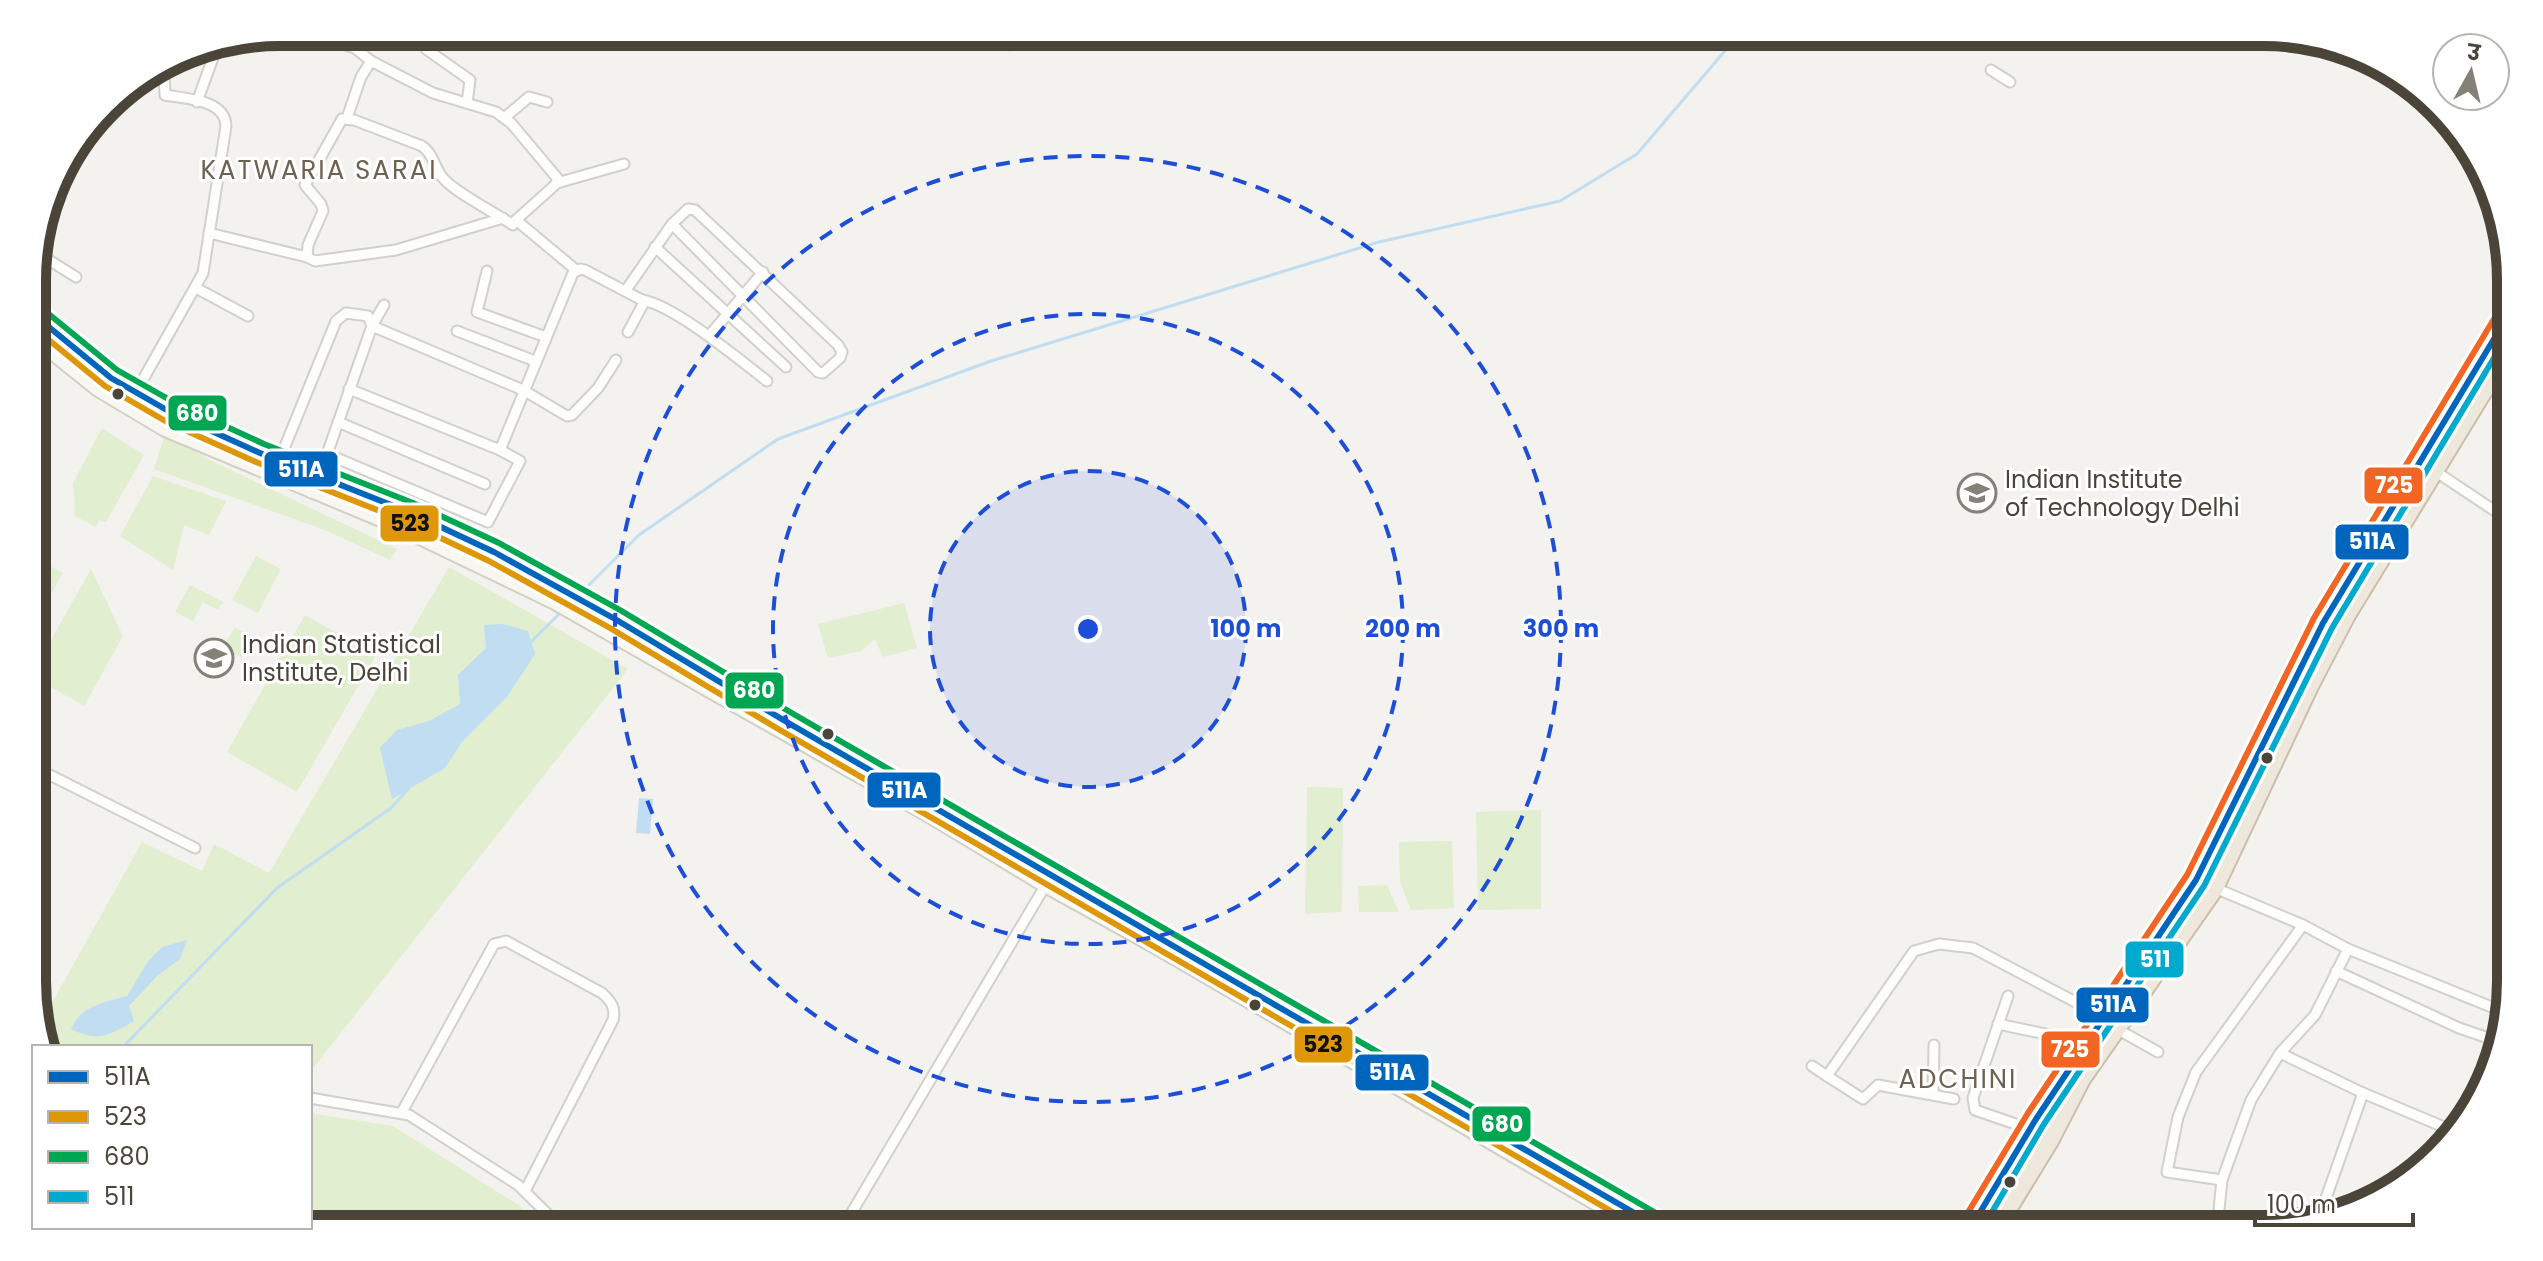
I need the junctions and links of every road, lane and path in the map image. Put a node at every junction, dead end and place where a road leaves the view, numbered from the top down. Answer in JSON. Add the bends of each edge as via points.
{"nodes":[{"id":1,"x":352,"y":47,"type":"edge"},
{"id":2,"x":426,"y":49,"type":"dead end"},
{"id":3,"x":214,"y":56,"type":"edge"},
{"id":4,"x":371,"y":61,"type":"junction"},
{"id":5,"x":1991,"y":70,"type":"dead end"},
{"id":6,"x":164,"y":77,"type":"edge"},
{"id":7,"x":2010,"y":82,"type":"dead end"},
{"id":8,"x":197,"y":102,"type":"junction"},
{"id":9,"x":547,"y":102,"type":"dead end"},
{"id":10,"x":467,"y":103,"type":"junction"},
{"id":11,"x":347,"y":118,"type":"junction"},
{"id":12,"x":504,"y":118,"type":"junction"},
{"id":13,"x":624,"y":164,"type":"dead end"},
{"id":14,"x":557,"y":183,"type":"junction"},
{"id":15,"x":503,"y":218,"type":"junction"},
{"id":16,"x":516,"y":220,"type":"junction"},
{"id":17,"x":672,"y":224,"type":"junction"},
{"id":18,"x":209,"y":233,"type":"junction"},
{"id":19,"x":655,"y":247,"type":"junction"},
{"id":20,"x":307,"y":257,"type":"junction"},
{"id":21,"x":47,"y":259,"type":"edge"},
{"id":22,"x":576,"y":270,"type":"junction"},
{"id":23,"x":487,"y":271,"type":"dead end"},
{"id":24,"x":763,"y":272,"type":"junction"},
{"id":25,"x":76,"y":277,"type":"dead end"},
{"id":26,"x":196,"y":288,"type":"junction"},
{"id":27,"x":626,"y":290,"type":"junction"},
{"id":28,"x":743,"y":296,"type":"junction"},
{"id":29,"x":642,"y":300,"type":"junction"},
{"id":30,"x":384,"y":305,"type":"dead end"},
{"id":31,"x":727,"y":314,"type":"junction"},
{"id":32,"x":248,"y":316,"type":"dead end"},
{"id":33,"x":47,"y":326,"type":"edge"},
{"id":34,"x":372,"y":326,"type":"junction"},
{"id":35,"x":457,"y":331,"type":"dead end"},
{"id":36,"x":628,"y":332,"type":"dead end"},
{"id":37,"x":2497,"y":334,"type":"edge"},
{"id":38,"x":709,"y":336,"type":"junction"},
{"id":39,"x":546,"y":337,"type":"junction"},
{"id":40,"x":47,"y":350,"type":"edge"},
{"id":41,"x":616,"y":360,"type":"dead end"},
{"id":42,"x":535,"y":361,"type":"junction"},
{"id":43,"x":786,"y":367,"type":"dead end"},
{"id":44,"x":2497,"y":370,"type":"edge"},
{"id":45,"x":767,"y":381,"type":"dead end"},
{"id":46,"x":349,"y":389,"type":"junction"},
{"id":47,"x":523,"y":390,"type":"junction"},
{"id":48,"x":135,"y":393,"type":"junction"},
{"id":49,"x":127,"y":408,"type":"junction"},
{"id":50,"x":338,"y":422,"type":"junction"},
{"id":51,"x":500,"y":450,"type":"junction"},
{"id":52,"x":327,"y":454,"type":"junction"},
{"id":53,"x":279,"y":461,"type":"junction"},
{"id":54,"x":2435,"y":471,"type":"junction"},
{"id":55,"x":319,"y":477,"type":"junction"},
{"id":56,"x":485,"y":484,"type":"dead end"},
{"id":57,"x":311,"y":493,"type":"junction"},
{"id":58,"x":2497,"y":512,"type":"edge"},
{"id":59,"x":46,"y":773,"type":"edge"},
{"id":60,"x":195,"y":848,"type":"dead end"},
{"id":61,"x":1048,"y":880,"type":"junction"},
{"id":62,"x":2196,"y":880,"type":"junction"},
{"id":63,"x":2214,"y":890,"type":"junction"},
{"id":64,"x":2303,"y":925,"type":"junction"},
{"id":65,"x":2348,"y":949,"type":"junction"},
{"id":66,"x":2336,"y":971,"type":"junction"},
{"id":67,"x":2008,"y":996,"type":"dead end"},
{"id":68,"x":2495,"y":1008,"type":"edge"},
{"id":69,"x":2104,"y":1017,"type":"junction"},
{"id":70,"x":1998,"y":1024,"type":"junction"},
{"id":71,"x":2117,"y":1029,"type":"junction"},
{"id":72,"x":2490,"y":1039,"type":"edge"},
{"id":73,"x":2088,"y":1043,"type":"junction"},
{"id":74,"x":1934,"y":1045,"type":"dead end"},
{"id":75,"x":2158,"y":1052,"type":"dead end"},
{"id":76,"x":2280,"y":1053,"type":"junction"},
{"id":77,"x":1812,"y":1066,"type":"dead end"},
{"id":78,"x":1827,"y":1076,"type":"junction"},
{"id":79,"x":2363,"y":1093,"type":"junction"},
{"id":80,"x":1933,"y":1095,"type":"junction"},
{"id":81,"x":312,"y":1098,"type":"edge"},
{"id":82,"x":1954,"y":1099,"type":"dead end"},
{"id":83,"x":402,"y":1112,"type":"junction"},
{"id":84,"x":2445,"y":1127,"type":"edge"},
{"id":85,"x":2030,"y":1129,"type":"junction"},
{"id":86,"x":2222,"y":1180,"type":"junction"},
{"id":87,"x":525,"y":1191,"type":"junction"},
{"id":88,"x":2323,"y":1207,"type":"edge"},
{"id":89,"x":1614,"y":1214,"type":"edge"},
{"id":90,"x":1637,"y":1214,"type":"edge"},
{"id":91,"x":1979,"y":1214,"type":"edge"},
{"id":92,"x":2005,"y":1214,"type":"edge"},
{"id":93,"x":2219,"y":1214,"type":"edge"},
{"id":94,"x":549,"y":1215,"type":"edge"},
{"id":95,"x":850,"y":1215,"type":"edge"}],
"edges":[{"from":1,"to":4,"type":"street"},
{"from":2,"to":10,"type":"street","via":[[470,80]]},
{"from":3,"to":8,"type":"street"},
{"from":4,"to":10,"type":"street","via":[[433,93]]},
{"from":4,"to":11,"type":"street"},
{"from":5,"to":7,"type":"street"},
{"from":6,"to":8,"type":"street","via":[[165,95]]},
{"from":8,"to":18,"type":"street","via":[[217,107],[226,120]]},
{"from":9,"to":12,"type":"street","via":[[529,97]]},
{"from":10,"to":12,"type":"street"},
{"from":11,"to":15,"type":"street","via":[[429,150],[446,181]]},
{"from":11,"to":20,"type":"street","via":[[338,123],[306,181],[323,211]]},
{"from":12,"to":14,"type":"street"},
{"from":13,"to":14,"type":"street"},
{"from":14,"to":16,"type":"street"},
{"from":15,"to":16,"type":"street","via":[[513,225]]},
{"from":15,"to":20,"type":"street","via":[[396,250],[315,261]]},
{"from":16,"to":22,"type":"street"},
{"from":17,"to":19,"type":"street"},
{"from":17,"to":24,"type":"street","via":[[688,209],[697,211]]},
{"from":17,"to":28,"type":"street"},
{"from":18,"to":20,"type":"street"},
{"from":18,"to":26,"type":"street"},
{"from":19,"to":27,"type":"street"},
{"from":19,"to":31,"type":"street"},
{"from":21,"to":25,"type":"street"},
{"from":22,"to":27,"type":"street"},
{"from":22,"to":39,"type":"street"},
{"from":23,"to":39,"type":"street","via":[[477,312]]},
{"from":24,"to":28,"type":"street"},
{"from":24,"to":28,"type":"street","via":[[838,345],[840,358],[818,372]]},
{"from":26,"to":32,"type":"street"},
{"from":26,"to":48,"type":"street"},
{"from":27,"to":29,"type":"street"},
{"from":28,"to":31,"type":"street"},
{"from":29,"to":36,"type":"street"},
{"from":29,"to":38,"type":"street"},
{"from":30,"to":34,"type":"street"},
{"from":31,"to":38,"type":"street"},
{"from":31,"to":43,"type":"street"},
{"from":33,"to":48,"type":"main road"},
{"from":34,"to":46,"type":"street"},
{"from":34,"to":47,"type":"street"},
{"from":34,"to":53,"type":"street","via":[[368,316],[346,313],[336,321]]},
{"from":35,"to":42,"type":"street"},
{"from":37,"to":62,"type":"highway","via":[[2323,623]]},
{"from":38,"to":45,"type":"street"},
{"from":39,"to":42,"type":"street"},
{"from":40,"to":49,"type":"main road"},
{"from":41,"to":47,"type":"street","via":[[572,415],[561,414]]},
{"from":42,"to":47,"type":"street"},
{"from":44,"to":54,"type":"highway"},
{"from":46,"to":50,"type":"street"},
{"from":46,"to":51,"type":"street"},
{"from":47,"to":51,"type":"street"},
{"from":48,"to":49,"type":"street"},
{"from":48,"to":53,"type":"main road"},
{"from":49,"to":57,"type":"main road","via":[[165,430]]},
{"from":50,"to":52,"type":"street"},
{"from":50,"to":56,"type":"street"},
{"from":51,"to":52,"type":"street","via":[[520,461],[488,522]]},
{"from":52,"to":55,"type":"street"},
{"from":53,"to":55,"type":"main road"},
{"from":54,"to":58,"type":"street"},
{"from":54,"to":63,"type":"highway","via":[[2334,639]]},
{"from":55,"to":57,"type":"street"},
{"from":55,"to":61,"type":"main road","via":[[494,552]]},
{"from":57,"to":61,"type":"main road","via":[[408,532],[565,609]]},
{"from":59,"to":60,"type":"street"},
{"from":61,"to":89,"type":"main road"},
{"from":61,"to":90,"type":"main road"},
{"from":61,"to":95,"type":"street"},
{"from":62,"to":63,"type":"street"},
{"from":62,"to":69,"type":"highway"},
{"from":63,"to":64,"type":"street"},
{"from":63,"to":71,"type":"highway"},
{"from":64,"to":65,"type":"street"},
{"from":64,"to":86,"type":"street","via":[[2196,1072],[2178,1117],[2167,1172]]},
{"from":65,"to":66,"type":"street"},
{"from":65,"to":68,"type":"street"},
{"from":66,"to":72,"type":"street"},
{"from":66,"to":76,"type":"street","via":[[2315,1015]]},
{"from":67,"to":70,"type":"street"},
{"from":69,"to":73,"type":"highway"},
{"from":69,"to":78,"type":"street","via":[[1973,948],[1925,947],[1907,958]]},
{"from":70,"to":73,"type":"street"},
{"from":70,"to":85,"type":"street","via":[[1973,1098],[1975,1110]]},
{"from":71,"to":75,"type":"street"},
{"from":71,"to":92,"type":"highway","via":[[2082,1079]]},
{"from":73,"to":85,"type":"highway"},
{"from":74,"to":80,"type":"street"},
{"from":76,"to":79,"type":"street"},
{"from":76,"to":86,"type":"street","via":[[2251,1100]]},
{"from":77,"to":78,"type":"street"},
{"from":78,"to":80,"type":"street","via":[[1863,1099],[1878,1085]]},
{"from":79,"to":84,"type":"street"},
{"from":79,"to":88,"type":"street"},
{"from":80,"to":82,"type":"street"},
{"from":81,"to":83,"type":"street"},
{"from":83,"to":87,"type":"street"},
{"from":83,"to":87,"type":"street","via":[[494,944],[506,941],[602,993],[611,1001],[613,1020]]},
{"from":85,"to":91,"type":"highway"},
{"from":86,"to":93,"type":"street"},
{"from":87,"to":94,"type":"street"}]}
